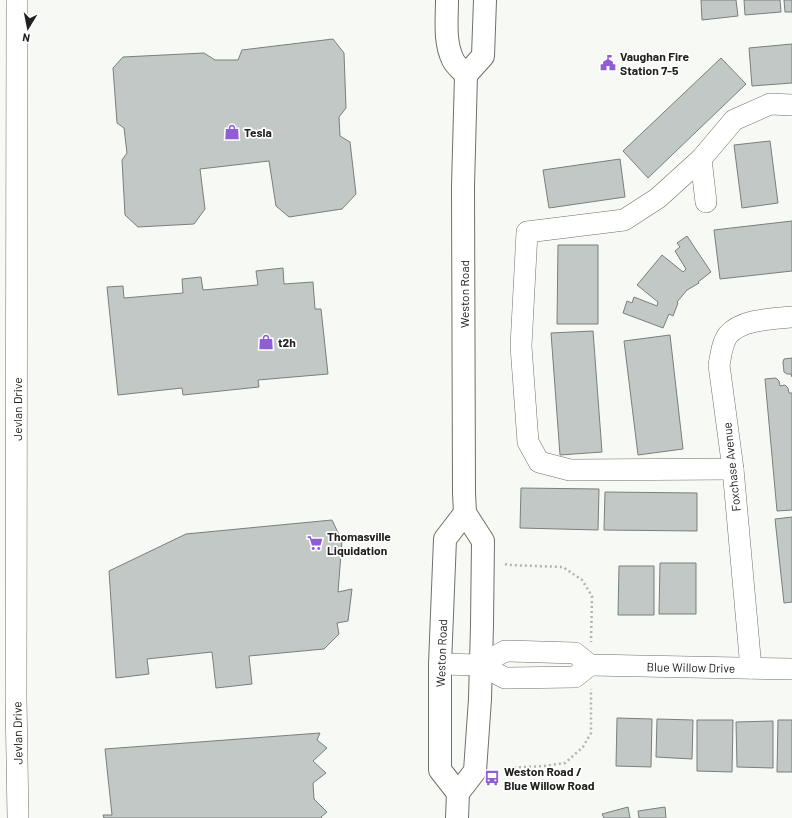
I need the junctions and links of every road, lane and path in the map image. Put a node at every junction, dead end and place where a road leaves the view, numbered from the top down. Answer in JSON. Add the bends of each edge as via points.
{"nodes":[{"id":1,"x":17,"y":0,"type":"edge"},
{"id":2,"x":447,"y":0,"type":"edge"},
{"id":3,"x":485,"y":0,"type":"edge"},
{"id":4,"x":466,"y":74,"type":"junction"},
{"id":5,"x":792,"y":104,"type":"edge"},
{"id":6,"x":701,"y":159,"type":"junction"},
{"id":7,"x":706,"y":202,"type":"dead end"},
{"id":8,"x":792,"y":317,"type":"edge"},
{"id":9,"x":733,"y":468,"type":"junction"},
{"id":10,"x":465,"y":513,"type":"junction"},
{"id":11,"x":440,"y":664,"type":"junction"},
{"id":12,"x":480,"y":665,"type":"junction"},
{"id":13,"x":751,"y":668,"type":"junction"},
{"id":14,"x":792,"y":669,"type":"edge"},
{"id":15,"x":458,"y":793,"type":"junction"},
{"id":16,"x":18,"y":818,"type":"edge"},
{"id":17,"x":457,"y":818,"type":"edge"}],
"edges":[{"from":1,"to":16,"type":"street","name":"Jevlan Drive"},
{"from":2,"to":4,"type":"main road","via":[[449,50],[454,62]]},
{"from":3,"to":4,"type":"main road","via":[[483,56]]},
{"from":4,"to":10,"type":"main road","name":"Weston Road","via":[[463,186]]},
{"from":5,"to":6,"type":"street","via":[[770,104],[734,120]]},
{"from":6,"to":7,"type":"street"},
{"from":6,"to":9,"type":"street","via":[[658,198],[624,220],[527,232],[521,346],[528,442],[539,462],[570,470]]},
{"from":8,"to":9,"type":"street","name":"Foxchase Avenue","via":[[754,322],[737,327],[727,336],[719,365]]},
{"from":9,"to":13,"type":"street","name":"Foxchase Avenue"},
{"from":10,"to":11,"type":"main road","name":"Weston Road","via":[[445,539]]},
{"from":10,"to":12,"type":"main road","via":[[483,541]]},
{"from":11,"to":12,"type":"street","name":"Blue Willow Drive"},
{"from":11,"to":15,"type":"main road","name":"Weston Road","via":[[440,770]]},
{"from":12,"to":13,"type":"street","name":"Blue Willow Drive","via":[[505,678],[576,677],[590,665]]},
{"from":12,"to":15,"type":"main road","via":[[476,771]]},
{"from":13,"to":14,"type":"street","name":"Blue Willow Drive"},
{"from":15,"to":17,"type":"main road"}]}
